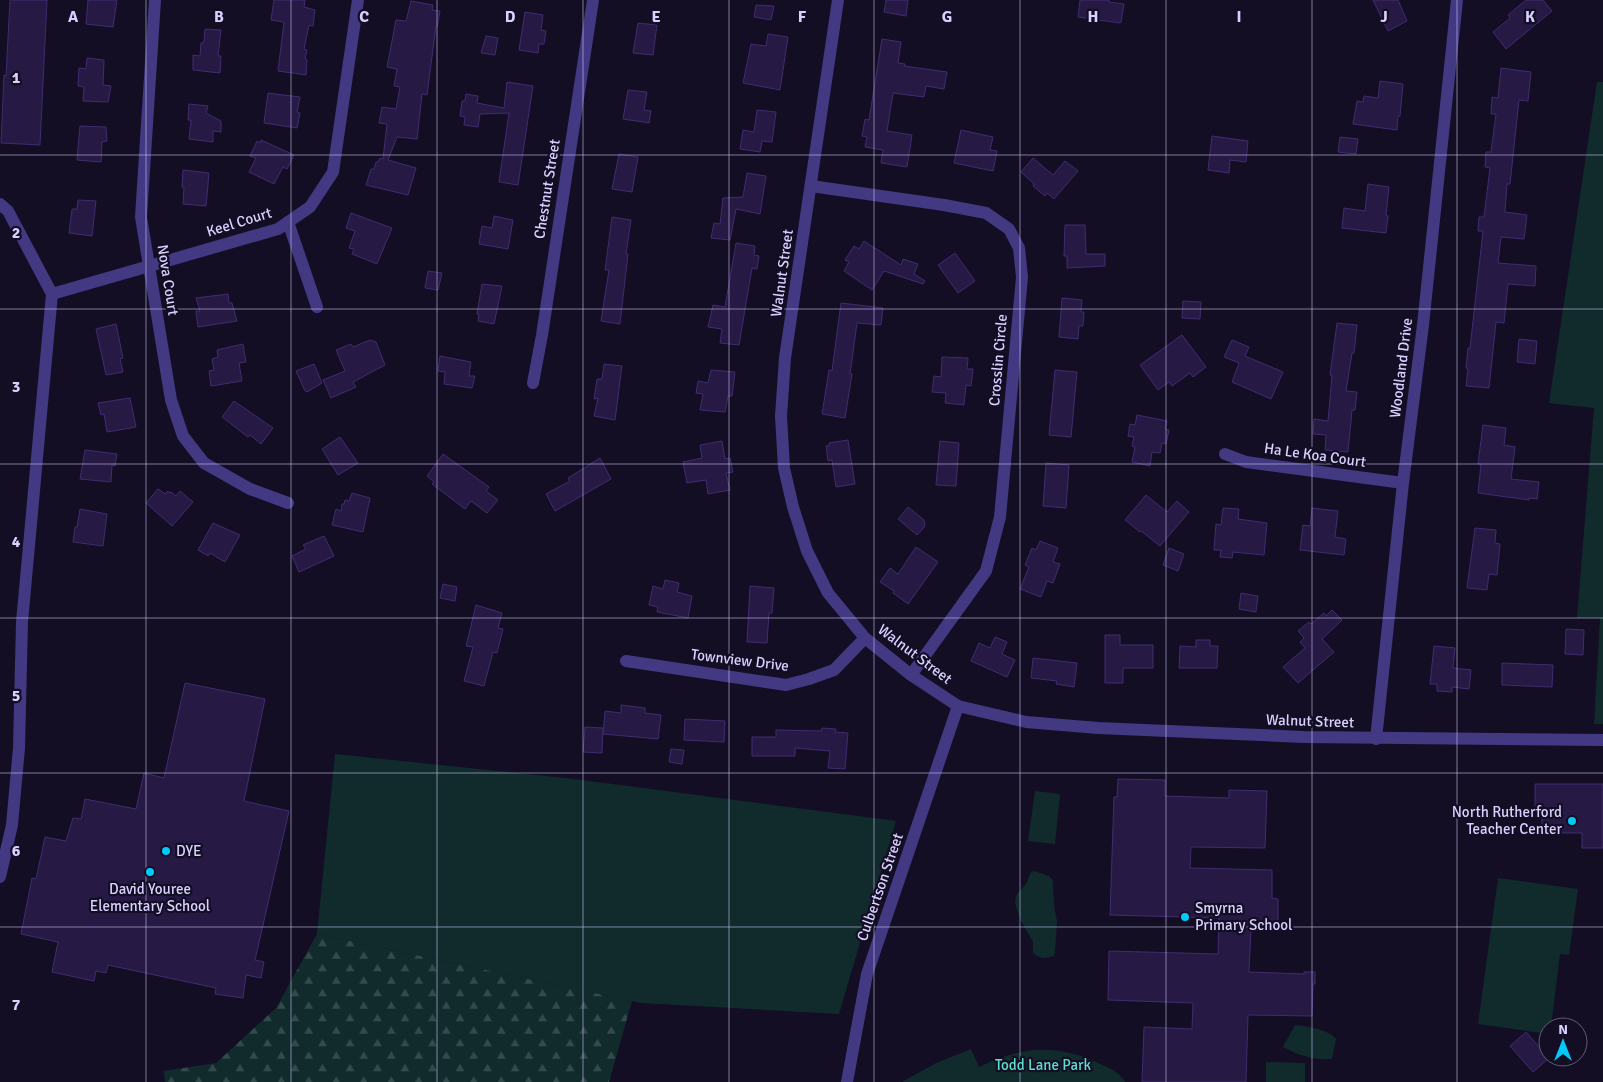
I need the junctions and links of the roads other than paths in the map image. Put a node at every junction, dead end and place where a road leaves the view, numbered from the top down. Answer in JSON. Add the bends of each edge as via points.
{"nodes":[{"id":1,"x":155,"y":0,"type":"edge"},
{"id":2,"x":358,"y":0,"type":"edge"},
{"id":3,"x":593,"y":0,"type":"edge"},
{"id":4,"x":838,"y":0,"type":"edge"},
{"id":5,"x":1457,"y":0,"type":"edge"},
{"id":6,"x":811,"y":186,"type":"junction"},
{"id":7,"x":0,"y":204,"type":"edge"},
{"id":8,"x":288,"y":222,"type":"junction"},
{"id":9,"x":149,"y":266,"type":"junction"},
{"id":10,"x":52,"y":294,"type":"junction"},
{"id":11,"x":317,"y":307,"type":"dead end"},
{"id":12,"x":533,"y":383,"type":"dead end"},
{"id":13,"x":1225,"y":454,"type":"dead end"},
{"id":14,"x":1403,"y":483,"type":"junction"},
{"id":15,"x":288,"y":503,"type":"dead end"},
{"id":16,"x":865,"y":638,"type":"junction"},
{"id":17,"x":626,"y":661,"type":"dead end"},
{"id":18,"x":911,"y":675,"type":"junction"},
{"id":19,"x":958,"y":706,"type":"junction"},
{"id":20,"x":1376,"y":739,"type":"junction"},
{"id":21,"x":1603,"y":740,"type":"edge"},
{"id":22,"x":0,"y":877,"type":"edge"},
{"id":23,"x":847,"y":1082,"type":"edge"}],
"edges":[{"from":1,"to":9,"type":"street","name":"Nova Court","via":[[141,217]]},
{"from":2,"to":8,"type":"street","name":"Keel Court","via":[[333,172],[310,208]]},
{"from":3,"to":12,"type":"street","name":"Chestnut Street"},
{"from":4,"to":6,"type":"street","name":"Walnut Street"},
{"from":5,"to":14,"type":"street","name":"Woodland Drive"},
{"from":6,"to":16,"type":"street","name":"Walnut Street","via":[[785,358],[781,416],[784,468],[807,551],[828,593]]},
{"from":6,"to":18,"type":"street","name":"Crosslin Circle","via":[[986,213],[1009,229],[1019,248],[1022,277],[1000,517],[986,571]]},
{"from":7,"to":10,"type":"street","via":[[8,211]]},
{"from":8,"to":9,"type":"street","name":"Keel Court","via":[[278,229]]},
{"from":8,"to":11,"type":"street"},
{"from":9,"to":10,"type":"street","name":"Keel Court"},
{"from":9,"to":15,"type":"street","name":"Nova Court","via":[[171,400],[183,436],[204,463],[250,488]]},
{"from":10,"to":22,"type":"street","via":[[22,622],[19,748],[12,825]]},
{"from":13,"to":14,"type":"street","name":"Ha Le Koa Court","via":[[1246,462]]},
{"from":14,"to":20,"type":"street","name":"Woodland Drive"},
{"from":16,"to":17,"type":"street","name":"Townview Drive","via":[[834,670],[786,685]]},
{"from":16,"to":18,"type":"street","name":"Walnut Street"},
{"from":18,"to":19,"type":"street","name":"Walnut Street"},
{"from":19,"to":20,"type":"street","name":"Walnut Street","via":[[1026,722],[1098,728]]},
{"from":19,"to":23,"type":"street","name":"Culbertson Street","via":[[867,974]]},
{"from":20,"to":21,"type":"street","name":"Walnut Street"}]}
